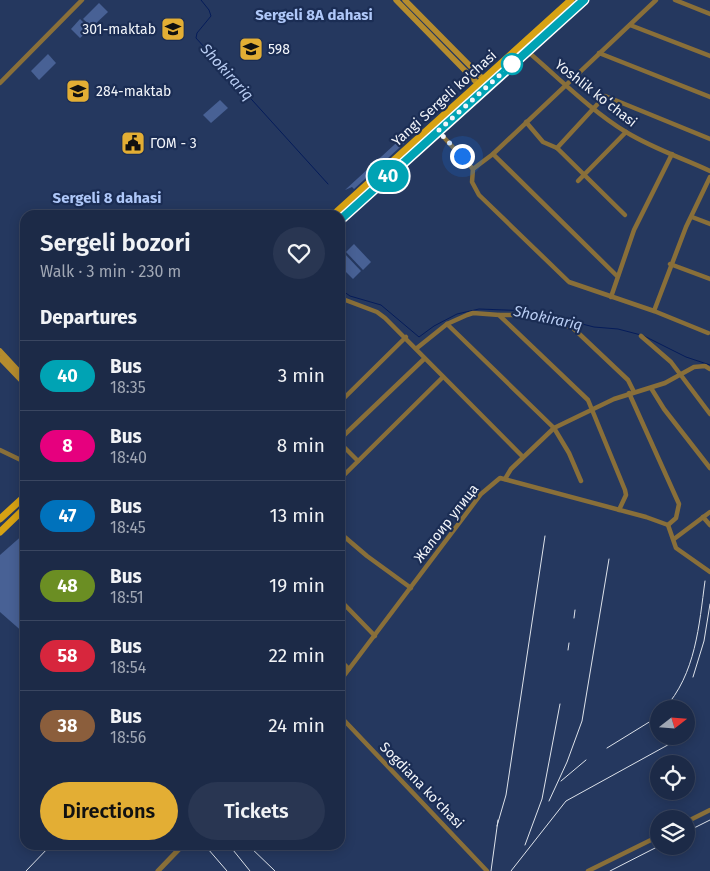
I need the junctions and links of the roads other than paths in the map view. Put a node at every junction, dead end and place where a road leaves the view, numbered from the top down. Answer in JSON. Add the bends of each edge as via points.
{"nodes":[{"id":1,"x":82,"y":0,"type":"edge"},
{"id":2,"x":396,"y":0,"type":"edge"},
{"id":3,"x":405,"y":0,"type":"edge"},
{"id":4,"x":571,"y":0,"type":"edge"},
{"id":5,"x":584,"y":0,"type":"edge"},
{"id":6,"x":656,"y":0,"type":"edge"},
{"id":7,"x":675,"y":0,"type":"edge"},
{"id":8,"x":564,"y":6,"type":"junction"},
{"id":9,"x":569,"y":13,"type":"junction"},
{"id":10,"x":710,"y":14,"type":"edge"},
{"id":11,"x":630,"y":24,"type":"junction"},
{"id":12,"x":527,"y":51,"type":"junction"},
{"id":13,"x":599,"y":53,"type":"junction"},
{"id":14,"x":710,"y":56,"type":"edge"},
{"id":15,"x":0,"y":83,"type":"edge"},
{"id":16,"x":483,"y":84,"type":"junction"},
{"id":17,"x":566,"y":84,"type":"junction"},
{"id":18,"x":710,"y":97,"type":"edge"},
{"id":19,"x":595,"y":109,"type":"junction"},
{"id":20,"x":526,"y":122,"type":"junction"},
{"id":21,"x":438,"y":131,"type":"junction"},
{"id":22,"x":626,"y":132,"type":"junction"},
{"id":23,"x":710,"y":139,"type":"edge"},
{"id":24,"x":557,"y":148,"type":"junction"},
{"id":25,"x":493,"y":154,"type":"junction"},
{"id":26,"x":672,"y":154,"type":"junction"},
{"id":27,"x":473,"y":168,"type":"junction"},
{"id":28,"x":710,"y":171,"type":"edge"},
{"id":29,"x":585,"y":175,"type":"junction"},
{"id":30,"x":710,"y":177,"type":"edge"},
{"id":31,"x":578,"y":181,"type":"dead end"},
{"id":32,"x":339,"y":210,"type":"edge"},
{"id":33,"x":345,"y":215,"type":"edge"},
{"id":34,"x":625,"y":215,"type":"dead end"},
{"id":35,"x":692,"y":217,"type":"junction"},
{"id":36,"x":710,"y":224,"type":"edge"},
{"id":37,"x":670,"y":264,"type":"junction"},
{"id":38,"x":617,"y":276,"type":"junction"},
{"id":39,"x":710,"y":279,"type":"edge"},
{"id":40,"x":611,"y":297,"type":"junction"},
{"id":41,"x":345,"y":300,"type":"edge"},
{"id":42,"x":654,"y":311,"type":"junction"},
{"id":43,"x":500,"y":315,"type":"junction"},
{"id":44,"x":448,"y":324,"type":"junction"},
{"id":45,"x":708,"y":333,"type":"dead end"},
{"id":46,"x":641,"y":336,"type":"dead end"},
{"id":47,"x":406,"y":337,"type":"junction"},
{"id":48,"x":417,"y":348,"type":"junction"},
{"id":49,"x":0,"y":351,"type":"edge"},
{"id":50,"x":0,"y":358,"type":"edge"},
{"id":51,"x":424,"y":359,"type":"junction"},
{"id":52,"x":710,"y":369,"type":"edge"},
{"id":53,"x":20,"y":373,"type":"edge"},
{"id":54,"x":680,"y":375,"type":"junction"},
{"id":55,"x":443,"y":377,"type":"junction"},
{"id":56,"x":20,"y":379,"type":"edge"},
{"id":57,"x":651,"y":388,"type":"junction"},
{"id":58,"x":632,"y":392,"type":"junction"},
{"id":59,"x":345,"y":397,"type":"edge"},
{"id":60,"x":592,"y":409,"type":"junction"},
{"id":61,"x":710,"y":414,"type":"edge"},
{"id":62,"x":554,"y":428,"type":"junction"},
{"id":63,"x":345,"y":434,"type":"edge"},
{"id":64,"x":345,"y":448,"type":"edge"},
{"id":65,"x":1,"y":452,"type":"edge"},
{"id":66,"x":523,"y":457,"type":"junction"},
{"id":67,"x":20,"y":460,"type":"edge"},
{"id":68,"x":358,"y":462,"type":"junction"},
{"id":69,"x":710,"y":468,"type":"edge"},
{"id":70,"x":345,"y":474,"type":"edge"},
{"id":71,"x":504,"y":479,"type":"junction"},
{"id":72,"x":581,"y":481,"type":"dead end"},
{"id":73,"x":20,"y":501,"type":"edge"},
{"id":74,"x":619,"y":510,"type":"junction"},
{"id":75,"x":710,"y":512,"type":"edge"},
{"id":76,"x":20,"y":513,"type":"edge"},
{"id":77,"x":703,"y":517,"type":"junction"},
{"id":78,"x":0,"y":519,"type":"edge"},
{"id":79,"x":668,"y":525,"type":"junction"},
{"id":80,"x":710,"y":525,"type":"edge"},
{"id":81,"x":0,"y":532,"type":"edge"},
{"id":82,"x":345,"y":537,"type":"edge"},
{"id":83,"x":674,"y":539,"type":"junction"},
{"id":84,"x":710,"y":572,"type":"edge"},
{"id":85,"x":411,"y":588,"type":"junction"},
{"id":86,"x":345,"y":605,"type":"edge"},
{"id":87,"x":375,"y":636,"type":"junction"},
{"id":88,"x":345,"y":665,"type":"edge"},
{"id":89,"x":349,"y":669,"type":"junction"},
{"id":90,"x":345,"y":674,"type":"edge"},
{"id":91,"x":345,"y":721,"type":"edge"},
{"id":92,"x":710,"y":810,"type":"edge"},
{"id":93,"x":695,"y":818,"type":"edge"},
{"id":94,"x":650,"y":840,"type":"edge"},
{"id":95,"x":178,"y":850,"type":"edge"},
{"id":96,"x":158,"y":871,"type":"edge"},
{"id":97,"x":487,"y":871,"type":"edge"},
{"id":98,"x":588,"y":871,"type":"edge"}],
"edges":[{"from":1,"to":15,"type":"street"},
{"from":2,"to":16,"type":"main road"},
{"from":3,"to":16,"type":"main road"},
{"from":4,"to":8,"type":"main road","name":"Yangi Sergeli ko'chasi"},
{"from":5,"to":9,"type":"main road","name":"Yangi Sergeli ko'chasi"},
{"from":6,"to":11,"type":"street"},
{"from":7,"to":10,"type":"street"},
{"from":8,"to":9,"type":"main road","via":[[564,12]]},
{"from":8,"to":16,"type":"main road","name":"Yangi Sergeli ko'chasi"},
{"from":9,"to":12,"type":"main road","name":"Yangi Sergeli ko'chasi"},
{"from":11,"to":13,"type":"street"},
{"from":11,"to":14,"type":"street"},
{"from":12,"to":16,"type":"main road","name":"Yangi Sergeli ko'chasi"},
{"from":12,"to":17,"type":"street","name":"Yoshlik koʻchasi"},
{"from":13,"to":17,"type":"street"},
{"from":13,"to":18,"type":"street"},
{"from":16,"to":21,"type":"main road","name":"Yangi Sergeli ko'chasi"},
{"from":16,"to":32,"type":"main road","name":"Yangi Sergeli ko'chasi"},
{"from":17,"to":19,"type":"street","name":"Yoshlik koʻchasi"},
{"from":17,"to":20,"type":"street"},
{"from":19,"to":22,"type":"street","name":"Yoshlik koʻchasi"},
{"from":19,"to":23,"type":"street","via":[[605,96]]},
{"from":19,"to":24,"type":"street"},
{"from":20,"to":24,"type":"street","via":[[543,142]]},
{"from":20,"to":25,"type":"street"},
{"from":21,"to":27,"type":"street"},
{"from":21,"to":33,"type":"main road","name":"Yangi Sergeli ko'chasi"},
{"from":22,"to":26,"type":"street","name":"Yoshlik koʻchasi"},
{"from":22,"to":29,"type":"street"},
{"from":24,"to":29,"type":"street"},
{"from":25,"to":27,"type":"street"},
{"from":25,"to":38,"type":"street"},
{"from":26,"to":28,"type":"street","name":"Yoshlik koʻchasi"},
{"from":26,"to":38,"type":"street","via":[[634,230]]},
{"from":27,"to":40,"type":"street","via":[[472,182],[479,195],[569,282]]},
{"from":29,"to":31,"type":"street"},
{"from":29,"to":34,"type":"street"},
{"from":30,"to":35,"type":"street"},
{"from":35,"to":36,"type":"street"},
{"from":35,"to":37,"type":"street"},
{"from":37,"to":39,"type":"street"},
{"from":37,"to":42,"type":"street"},
{"from":38,"to":40,"type":"street"},
{"from":40,"to":42,"type":"street"},
{"from":41,"to":47,"type":"street","via":[[377,312]]},
{"from":42,"to":45,"type":"street"},
{"from":43,"to":44,"type":"street","via":[[473,313]]},
{"from":43,"to":58,"type":"street","via":[[529,315],[573,328],[628,380]]},
{"from":43,"to":60,"type":"street","via":[[588,400]]},
{"from":44,"to":48,"type":"street"},
{"from":44,"to":62,"type":"street"},
{"from":46,"to":54,"type":"street","via":[[671,362]]},
{"from":47,"to":48,"type":"street"},
{"from":47,"to":59,"type":"street"},
{"from":48,"to":51,"type":"street"},
{"from":49,"to":53,"type":"main road"},
{"from":50,"to":56,"type":"main road"},
{"from":51,"to":55,"type":"street"},
{"from":51,"to":63,"type":"street"},
{"from":52,"to":54,"type":"street","name":"Жалоир улица","via":[[694,367]]},
{"from":54,"to":57,"type":"street","name":"Жалоир улица"},
{"from":54,"to":61,"type":"street"},
{"from":55,"to":66,"type":"street"},
{"from":55,"to":68,"type":"street"},
{"from":57,"to":58,"type":"street","name":"Жалоир улица"},
{"from":57,"to":69,"type":"street"},
{"from":58,"to":60,"type":"street","name":"Жалоир улица"},
{"from":58,"to":79,"type":"street","via":[[679,504],[676,518]]},
{"from":60,"to":62,"type":"street","name":"Жалоир улица"},
{"from":60,"to":74,"type":"street","via":[[625,490]]},
{"from":62,"to":66,"type":"street","name":"Жалоир улица"},
{"from":62,"to":72,"type":"street"},
{"from":64,"to":68,"type":"street"},
{"from":65,"to":67,"type":"street"},
{"from":66,"to":71,"type":"street","name":"Жалоир улица"},
{"from":68,"to":70,"type":"street"},
{"from":71,"to":74,"type":"street"},
{"from":71,"to":85,"type":"street","name":"Жалоир улица","via":[[500,478],[481,494]]},
{"from":73,"to":78,"type":"main road"},
{"from":74,"to":79,"type":"street"},
{"from":75,"to":77,"type":"street"},
{"from":76,"to":81,"type":"main road"},
{"from":77,"to":80,"type":"street"},
{"from":77,"to":83,"type":"street"},
{"from":79,"to":83,"type":"street"},
{"from":82,"to":85,"type":"street"},
{"from":83,"to":84,"type":"street","via":[[676,548]]},
{"from":85,"to":87,"type":"street","name":"Жалоир улица"},
{"from":86,"to":87,"type":"street"},
{"from":87,"to":89,"type":"street","name":"Жалоир улица"},
{"from":88,"to":89,"type":"street"},
{"from":89,"to":90,"type":"street","name":"Жалоир улица"},
{"from":91,"to":97,"type":"street","name":"Sogdiana ko'chasi"},
{"from":92,"to":93,"type":"street"},
{"from":94,"to":98,"type":"street"},
{"from":95,"to":96,"type":"street"}]}
